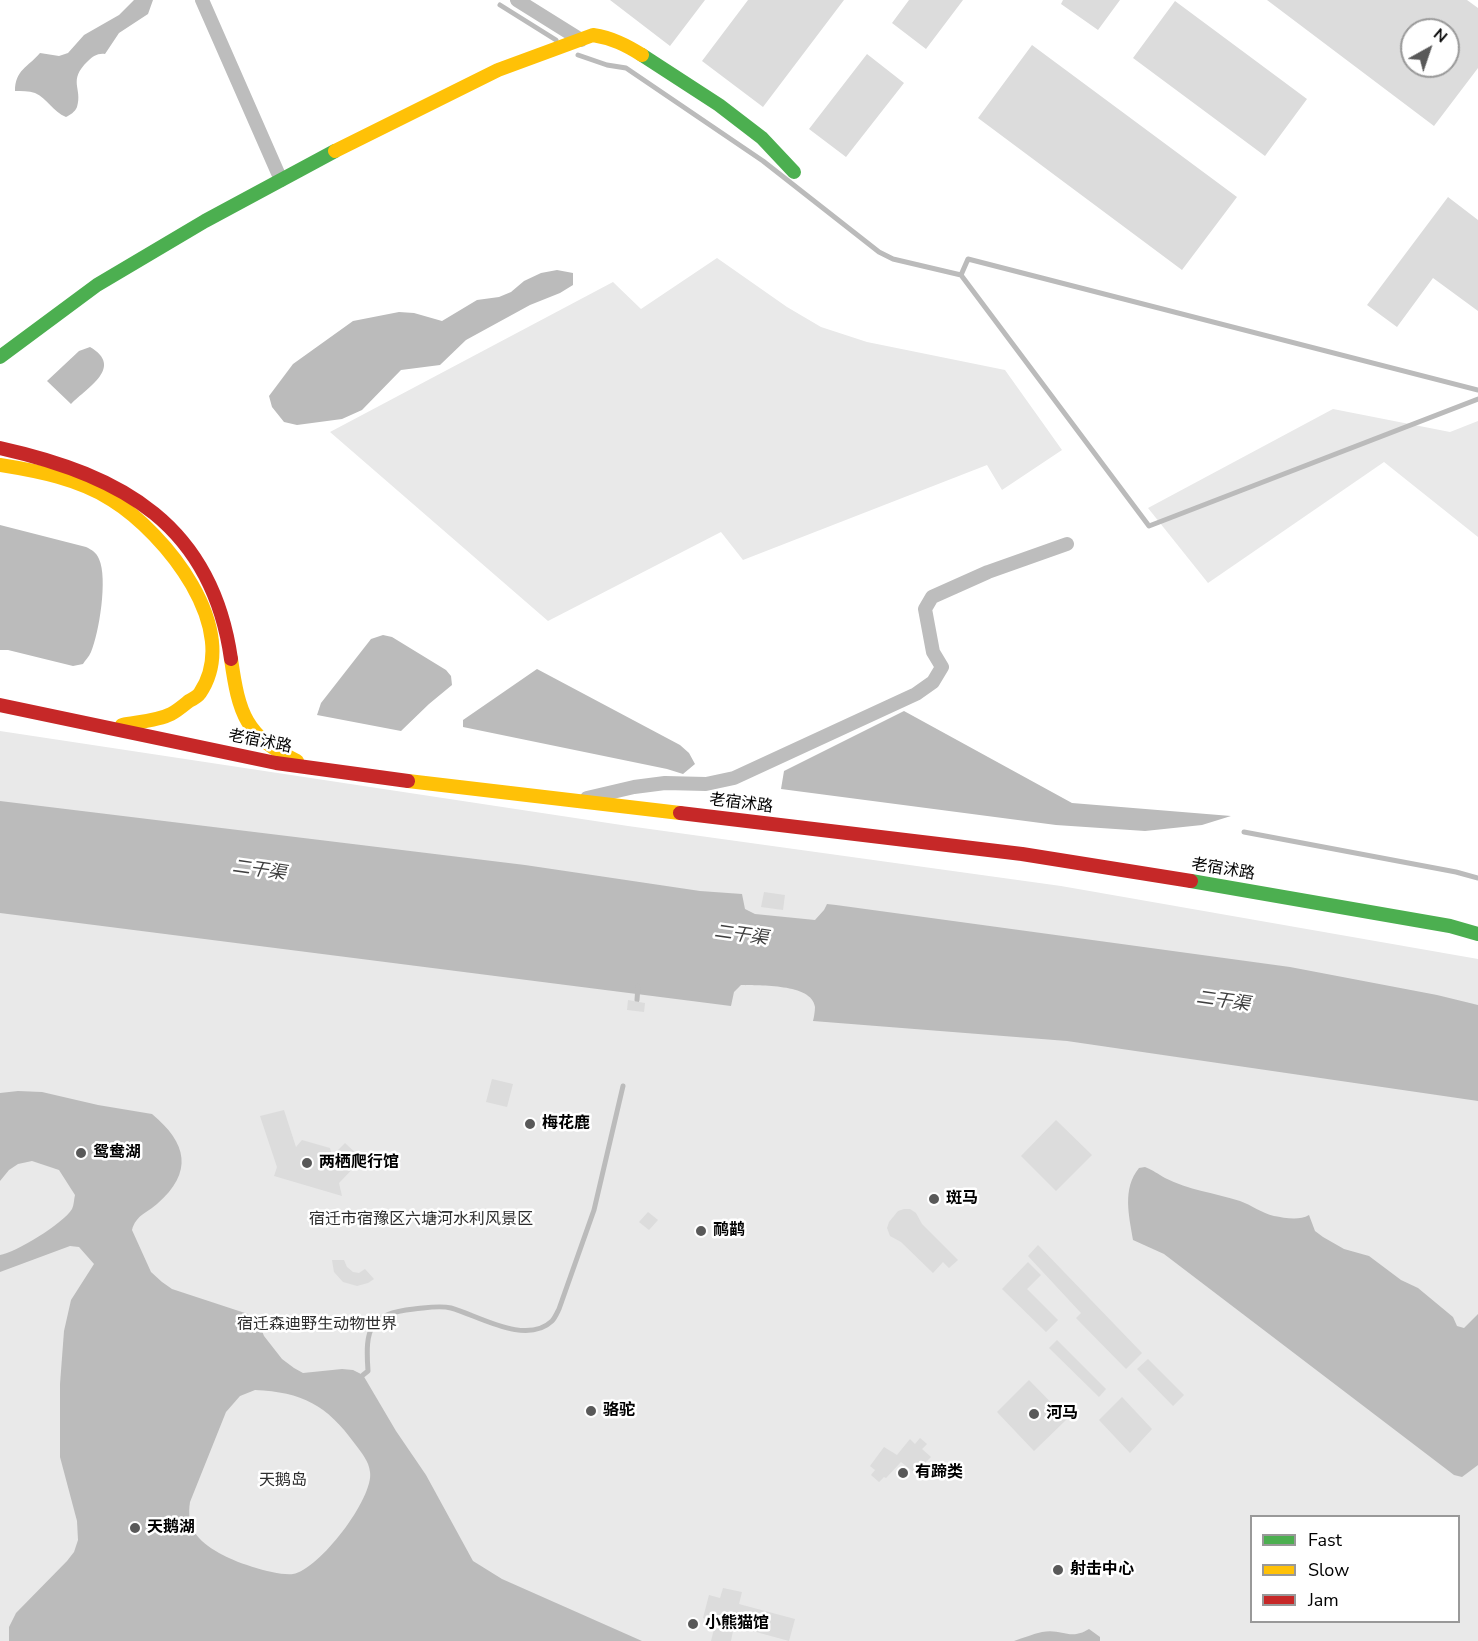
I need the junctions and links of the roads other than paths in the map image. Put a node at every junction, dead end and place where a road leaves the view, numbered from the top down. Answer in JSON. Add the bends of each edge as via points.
{"nodes":[{"id":1,"x":202,"y":0,"type":"edge"},
{"id":2,"x":517,"y":0,"type":"edge"},
{"id":3,"x":581,"y":40,"type":"junction"},
{"id":4,"x":794,"y":172,"type":"dead end"},
{"id":5,"x":281,"y":180,"type":"junction"},
{"id":6,"x":0,"y":357,"type":"edge"},
{"id":7,"x":0,"y":448,"type":"edge"},
{"id":8,"x":0,"y":465,"type":"edge"},
{"id":9,"x":1067,"y":544,"type":"dead end"},
{"id":10,"x":0,"y":705,"type":"edge"},
{"id":11,"x":101,"y":726,"type":"junction"},
{"id":12,"x":310,"y":768,"type":"junction"},
{"id":13,"x":576,"y":801,"type":"junction"},
{"id":14,"x":1478,"y":934,"type":"edge"}],
"edges":[{"from":1,"to":5,"type":"street"},
{"from":2,"to":3,"type":"street"},
{"from":3,"to":4,"type":"main road","via":[[593,35],[623,43],[719,105],[762,138]]},
{"from":3,"to":5,"type":"main road","via":[[498,70]]},
{"from":5,"to":6,"type":"main road","via":[[97,285]]},
{"from":7,"to":12,"type":"main road","via":[[63,463],[97,476],[131,494],[158,516],[186,547],[216,596],[238,696],[249,727],[268,746]]},
{"from":8,"to":11,"type":"main road","via":[[57,477],[122,506],[174,556],[208,622],[214,656],[211,674],[201,693],[172,715],[153,722]]},
{"from":9,"to":13,"type":"street","via":[[932,597],[925,609],[933,652],[942,667],[933,682],[916,694],[734,778],[706,784],[634,787]]},
{"from":10,"to":11,"type":"main road","name":"老宿沭路"},
{"from":11,"to":12,"type":"main road","name":"老宿沭路"},
{"from":12,"to":13,"type":"main road","name":"老宿沭路"},
{"from":13,"to":14,"type":"main road","name":"老宿沭路","via":[[1022,854],[1450,926]]}]}
